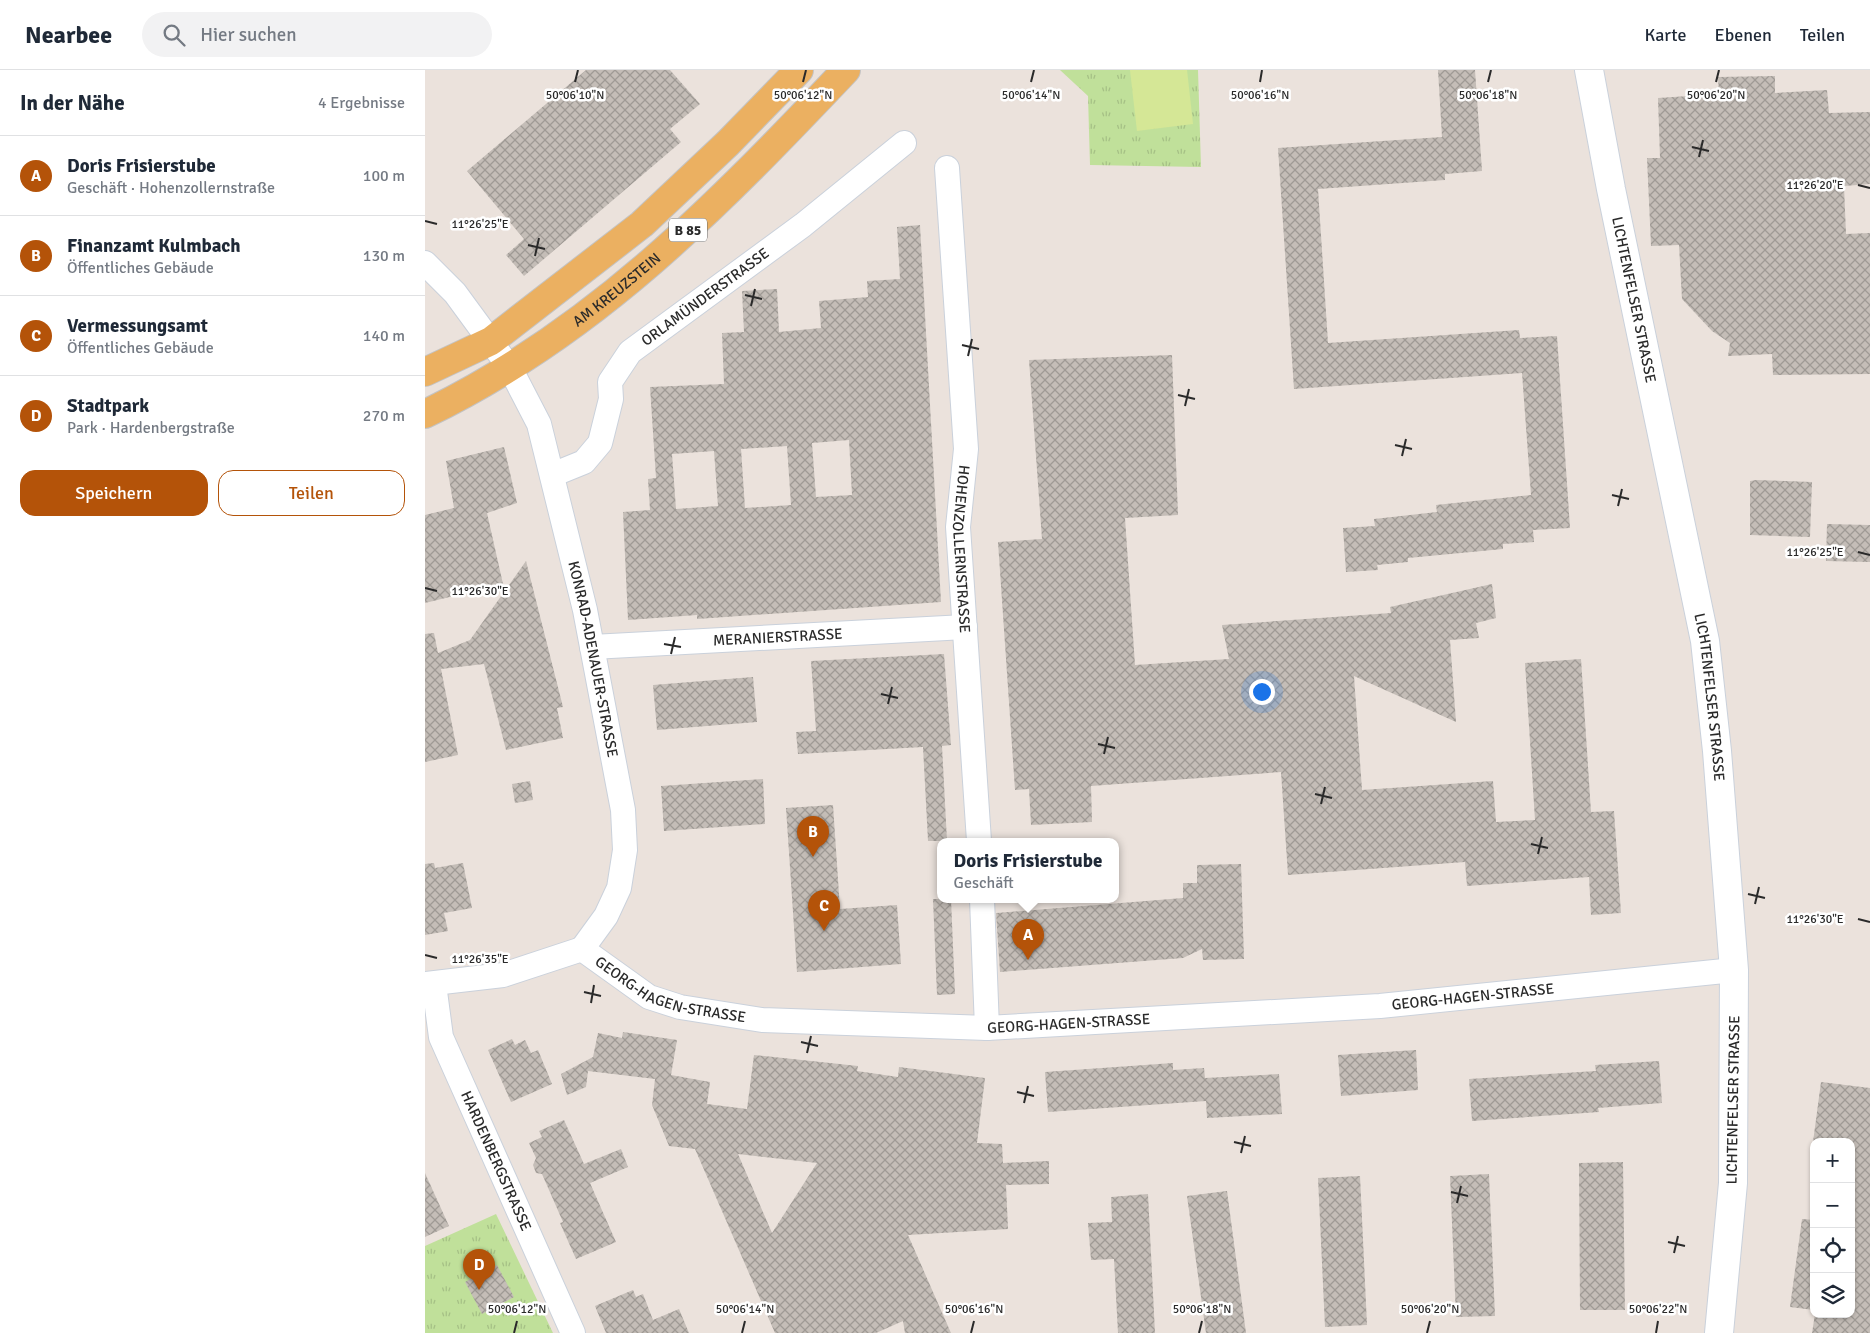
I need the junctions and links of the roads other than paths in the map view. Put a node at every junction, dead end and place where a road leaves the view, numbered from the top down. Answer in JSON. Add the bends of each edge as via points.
{"nodes":[{"id":1,"x":799,"y":70,"type":"edge"},
{"id":2,"x":846,"y":70,"type":"edge"},
{"id":3,"x":1589,"y":70,"type":"edge"},
{"id":4,"x":904,"y":143,"type":"dead end"},
{"id":5,"x":947,"y":168,"type":"dead end"},
{"id":6,"x":425,"y":263,"type":"edge"},
{"id":7,"x":491,"y":342,"type":"junction"},
{"id":8,"x":510,"y":368,"type":"junction"},
{"id":9,"x":425,"y":372,"type":"edge"},
{"id":10,"x":425,"y":414,"type":"edge"},
{"id":11,"x":552,"y":476,"type":"junction"},
{"id":12,"x":965,"y":627,"type":"junction"},
{"id":13,"x":592,"y":648,"type":"junction"},
{"id":14,"x":979,"y":838,"type":"edge"},
{"id":15,"x":982,"y":903,"type":"edge"},
{"id":16,"x":582,"y":949,"type":"junction"},
{"id":17,"x":1734,"y":970,"type":"junction"},
{"id":18,"x":429,"y":984,"type":"edge"},
{"id":19,"x":987,"y":1028,"type":"junction"},
{"id":20,"x":573,"y":1333,"type":"edge"},
{"id":21,"x":1719,"y":1333,"type":"edge"}],
"edges":[{"from":1,"to":7,"type":"main road","number":"B 85","via":[[642,224]]},
{"from":2,"to":8,"type":"main road","name":"AM KREUZSTEIN","number":"B 85","via":[[666,252],[582,320]]},
{"from":3,"to":17,"type":"street","name":"LICHTENFELSER STRASSE","via":[[1705,641]]},
{"from":4,"to":11,"type":"street","name":"ORLAMÜNDERSTRASSE","via":[[795,231],[630,352],[610,382],[608,413],[600,443],[584,462]]},
{"from":5,"to":12,"type":"street","name":"HOHENZOLLERNSTRASSE","via":[[967,448],[958,527]]},
{"from":6,"to":7,"type":"street","name":"KONRAD-ADENAUER-STRASSE","via":[[455,293]]},
{"from":7,"to":8,"type":"street","name":"KONRAD-ADENAUER-STRASSE"},
{"from":7,"to":9,"type":"main road","number":"B 85"},
{"from":8,"to":10,"type":"main road","name":"AM KREUZSTEIN","number":"B 85"},
{"from":8,"to":11,"type":"street","name":"KONRAD-ADENAUER-STRASSE","via":[[539,424]]},
{"from":11,"to":13,"type":"street","name":"KONRAD-ADENAUER-STRASSE"},
{"from":12,"to":13,"type":"street","name":"MERANIERSTRASSE"},
{"from":12,"to":14,"type":"street","name":"HOHENZOLLERNSTRASSE"},
{"from":13,"to":16,"type":"street","name":"KONRAD-ADENAUER-STRASSE","via":[[623,810],[625,850],[619,888],[606,916]]},
{"from":15,"to":19,"type":"street"},
{"from":16,"to":18,"type":"street","name":"GEORG-HAGEN-STRASSE","via":[[503,975]]},
{"from":16,"to":19,"type":"street","name":"GEORG-HAGEN-STRASSE","via":[[649,997],[680,1007],[762,1020]]},
{"from":17,"to":19,"type":"street","name":"GEORG-HAGEN-STRASSE","via":[[1380,1006]]},
{"from":17,"to":21,"type":"street","name":"LICHTENFELSER STRASSE","via":[[1733,1183]]},
{"from":18,"to":20,"type":"street","name":"HARDENBERGSTRASSE","via":[[441,1037]]}]}
